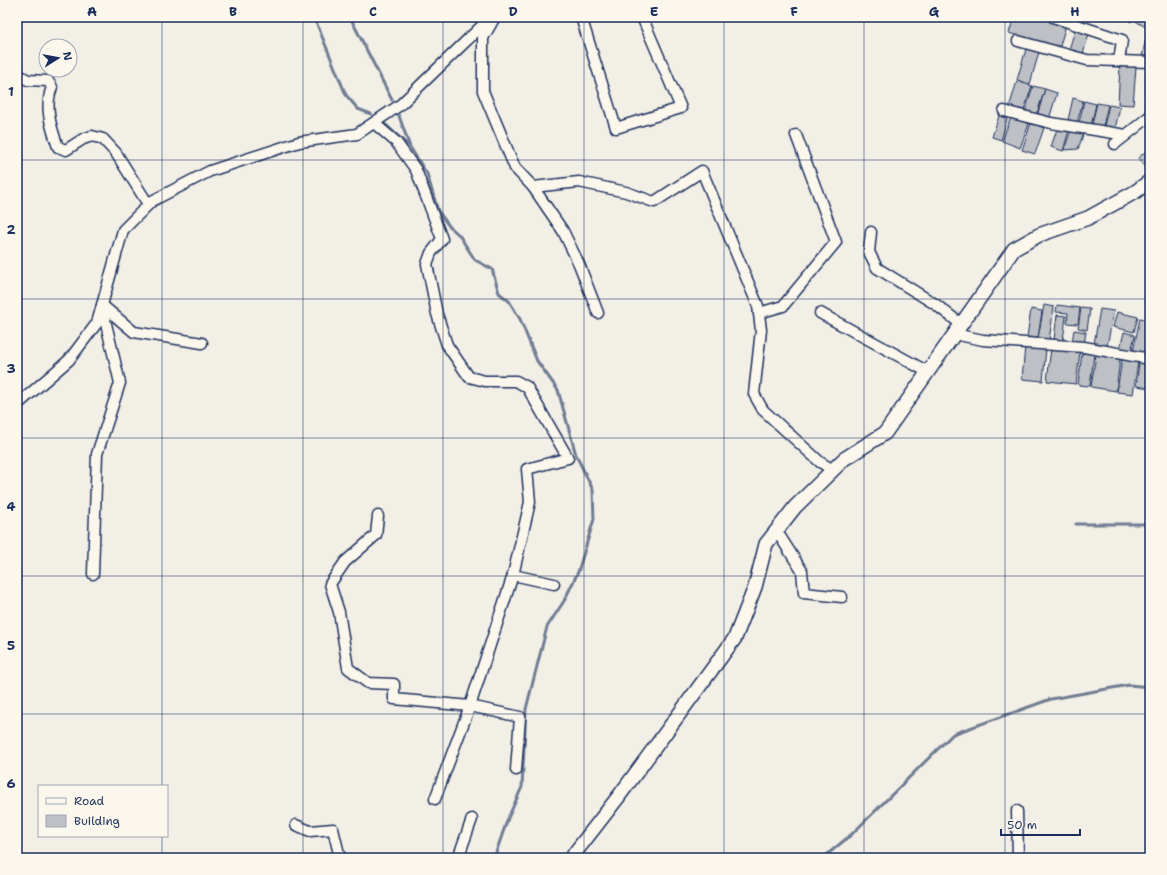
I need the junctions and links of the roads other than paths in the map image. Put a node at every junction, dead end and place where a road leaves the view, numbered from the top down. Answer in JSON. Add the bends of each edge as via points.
{"nodes":[{"id":1,"x":491,"y":17,"type":"edge"},
{"id":2,"x":495,"y":17,"type":"edge"},
{"id":3,"x":581,"y":17,"type":"edge"},
{"id":4,"x":642,"y":17,"type":"edge"},
{"id":5,"x":1053,"y":17,"type":"edge"},
{"id":6,"x":1018,"y":41,"type":"dead end"},
{"id":7,"x":1119,"y":61,"type":"junction"},
{"id":8,"x":1150,"y":62,"type":"edge"},
{"id":9,"x":17,"y":74,"type":"edge"},
{"id":10,"x":1004,"y":111,"type":"dead end"},
{"id":11,"x":1150,"y":116,"type":"edge"},
{"id":12,"x":374,"y":123,"type":"junction"},
{"id":13,"x":796,"y":135,"type":"dead end"},
{"id":14,"x":1126,"y":135,"type":"junction"},
{"id":15,"x":1115,"y":144,"type":"dead end"},
{"id":16,"x":1150,"y":181,"type":"edge"},
{"id":17,"x":533,"y":187,"type":"junction"},
{"id":18,"x":148,"y":204,"type":"junction"},
{"id":19,"x":871,"y":232,"type":"dead end"},
{"id":20,"x":102,"y":305,"type":"junction"},
{"id":21,"x":598,"y":313,"type":"dead end"},
{"id":22,"x":759,"y":313,"type":"junction"},
{"id":23,"x":820,"y":313,"type":"dead end"},
{"id":24,"x":958,"y":329,"type":"junction"},
{"id":25,"x":202,"y":343,"type":"dead end"},
{"id":26,"x":1150,"y":359,"type":"edge"},
{"id":27,"x":928,"y":372,"type":"junction"},
{"id":28,"x":17,"y":405,"type":"edge"},
{"id":29,"x":833,"y":470,"type":"junction"},
{"id":30,"x":378,"y":516,"type":"dead end"},
{"id":31,"x":776,"y":530,"type":"junction"},
{"id":32,"x":93,"y":574,"type":"dead end"},
{"id":33,"x":513,"y":575,"type":"junction"},
{"id":34,"x":554,"y":584,"type":"dead end"},
{"id":35,"x":842,"y":597,"type":"dead end"},
{"id":36,"x":470,"y":706,"type":"junction"},
{"id":37,"x":516,"y":770,"type":"dead end"},
{"id":38,"x":435,"y":799,"type":"dead end"},
{"id":39,"x":1018,"y":811,"type":"dead end"},
{"id":40,"x":472,"y":818,"type":"dead end"},
{"id":41,"x":296,"y":825,"type":"dead end"},
{"id":42,"x":340,"y":858,"type":"edge"},
{"id":43,"x":458,"y":858,"type":"edge"},
{"id":44,"x":576,"y":858,"type":"edge"},
{"id":45,"x":1018,"y":858,"type":"edge"}],
"edges":[{"from":1,"to":12,"type":"street","via":[[400,105]]},
{"from":2,"to":17,"type":"street","via":[[483,38],[484,91],[515,168]]},
{"from":3,"to":4,"type":"street","via":[[616,128],[681,108]]},
{"from":5,"to":7,"type":"street","via":[[1122,40]]},
{"from":6,"to":7,"type":"street","via":[[1087,60]]},
{"from":7,"to":8,"type":"street"},
{"from":9,"to":18,"type":"street","via":[[28,80],[48,81],[52,87],[47,98],[58,147],[66,150],[92,136],[103,139],[116,153]]},
{"from":10,"to":14,"type":"street","via":[[1051,123]]},
{"from":11,"to":14,"type":"street"},
{"from":12,"to":18,"type":"street","via":[[358,134],[299,142],[210,171]]},
{"from":12,"to":33,"type":"street","via":[[396,142],[416,170],[442,239],[431,253],[427,264],[437,314],[447,345],[469,377],[485,382],[516,380],[527,387],[568,458],[527,469],[530,502]]},
{"from":13,"to":22,"type":"street","via":[[836,242],[783,306]]},
{"from":14,"to":15,"type":"street"},
{"from":16,"to":24,"type":"street","via":[[1088,218],[1039,235],[1014,249]]},
{"from":17,"to":21,"type":"street","via":[[563,231]]},
{"from":17,"to":22,"type":"street","via":[[579,182],[626,192],[654,202],[702,171]]},
{"from":18,"to":20,"type":"street","via":[[123,230]]},
{"from":19,"to":24,"type":"street","via":[[869,252],[877,268],[935,304]]},
{"from":20,"to":25,"type":"street","via":[[134,332]]},
{"from":20,"to":28,"type":"street","via":[[96,323],[69,360]]},
{"from":20,"to":32,"type":"street","via":[[120,383],[97,454]]},
{"from":22,"to":29,"type":"street","via":[[761,330],[754,394],[763,410],[820,462]]},
{"from":23,"to":27,"type":"street"},
{"from":24,"to":26,"type":"street","via":[[983,340],[1084,348]]},
{"from":24,"to":27,"type":"street"},
{"from":27,"to":29,"type":"street","via":[[885,433],[844,459]]},
{"from":29,"to":31,"type":"street","via":[[795,507]]},
{"from":30,"to":36,"type":"street","via":[[376,535],[345,562],[330,584],[339,612],[348,668],[368,683],[394,684],[394,699]]},
{"from":31,"to":35,"type":"street","via":[[802,571],[804,593]]},
{"from":31,"to":44,"type":"street","via":[[766,544],[755,587],[735,638],[574,854]]},
{"from":33,"to":34,"type":"street"},
{"from":33,"to":36,"type":"street"},
{"from":36,"to":37,"type":"street","via":[[520,717]]},
{"from":36,"to":38,"type":"street"},
{"from":39,"to":45,"type":"street"},
{"from":40,"to":43,"type":"street"},
{"from":41,"to":42,"type":"street","via":[[310,831],[333,829]]}]}
